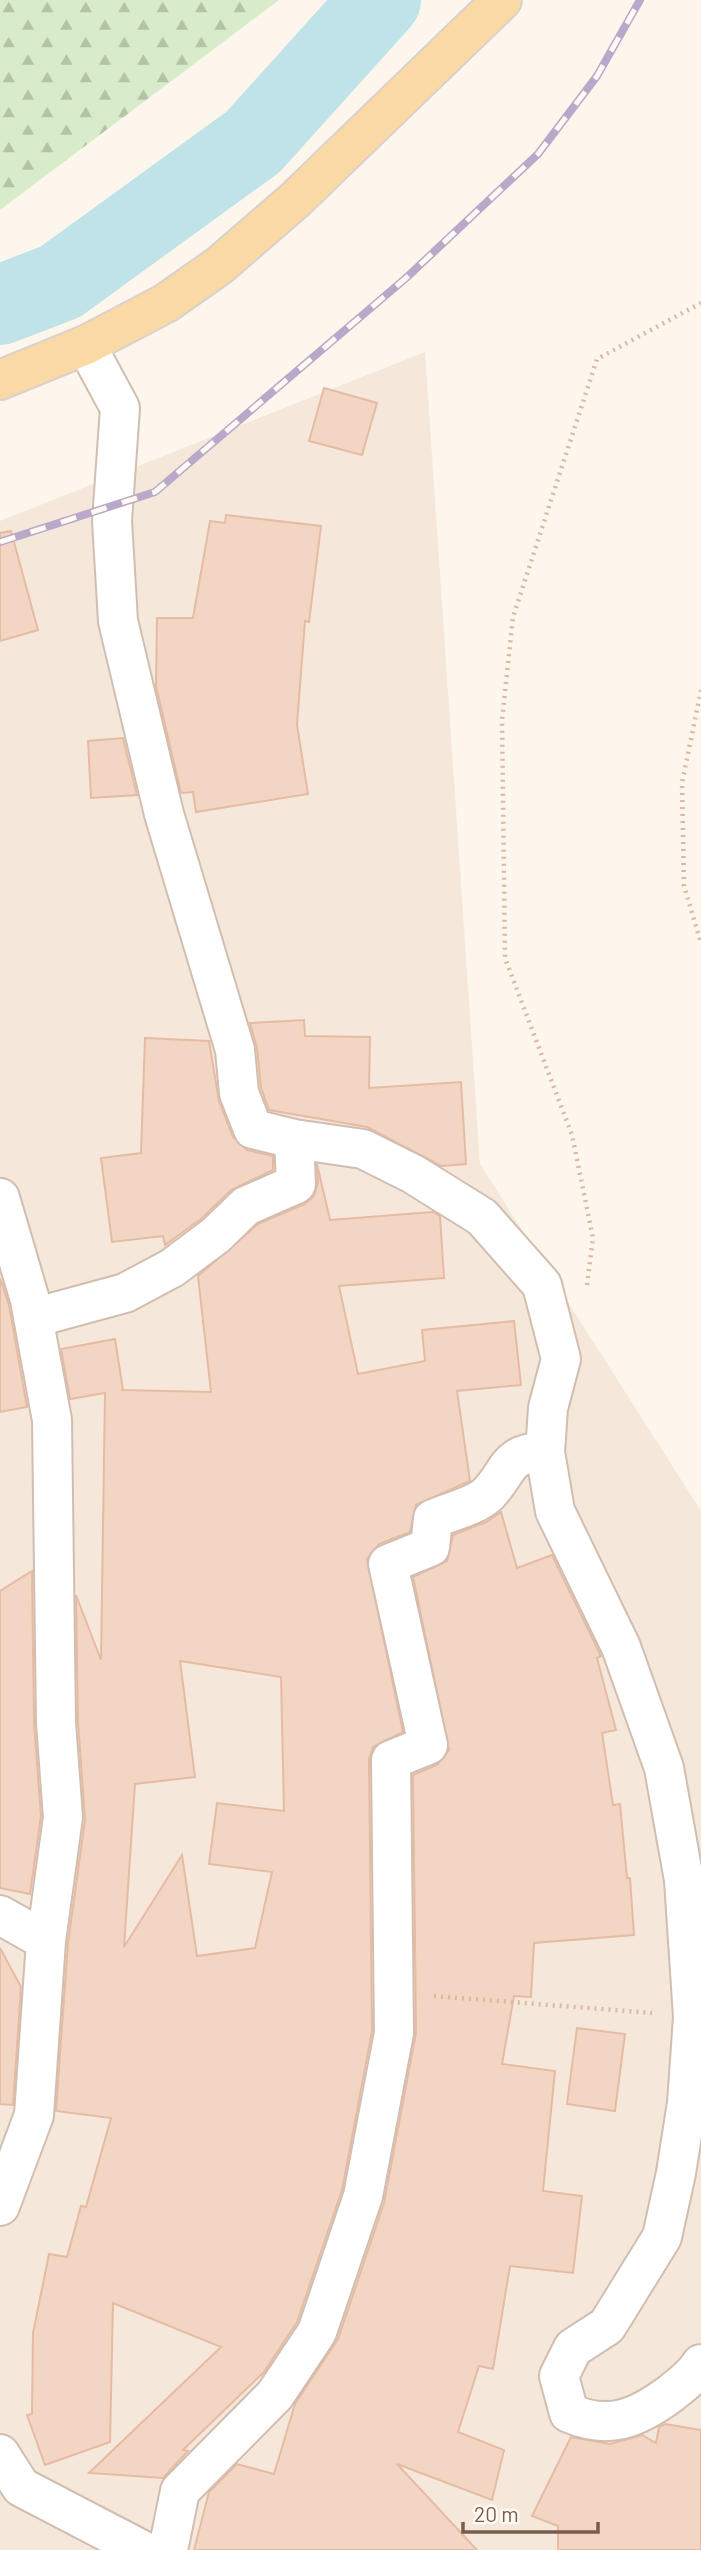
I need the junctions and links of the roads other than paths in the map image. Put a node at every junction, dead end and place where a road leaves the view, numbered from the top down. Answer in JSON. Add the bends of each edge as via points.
{"nodes":[{"id":1,"x":502,"y":0,"type":"edge"},
{"id":2,"x":86,"y":345,"type":"junction"},
{"id":3,"x":0,"y":380,"type":"edge"},
{"id":4,"x":294,"y":1139,"type":"junction"},
{"id":5,"x":0,"y":1198,"type":"edge"},
{"id":6,"x":33,"y":1318,"type":"junction"},
{"id":7,"x":545,"y":1452,"type":"junction"},
{"id":8,"x":0,"y":1915,"type":"edge"},
{"id":9,"x":46,"y":1941,"type":"junction"},
{"id":10,"x":0,"y":2206,"type":"edge"},
{"id":11,"x":701,"y":2364,"type":"edge"},
{"id":12,"x":0,"y":2454,"type":"edge"},
{"id":13,"x":142,"y":2550,"type":"edge"},
{"id":14,"x":167,"y":2550,"type":"edge"}],
"edges":[{"from":1,"to":2,"type":"main road","via":[[295,200],[220,265],[166,303]]},
{"from":2,"to":3,"type":"main road"},
{"from":2,"to":4,"type":"street","via":[[120,408],[112,521],[118,621],[164,814],[235,1050],[239,1093],[253,1129]]},
{"from":4,"to":6,"type":"street","via":[[296,1184],[246,1206],[172,1268],[125,1293]]},
{"from":4,"to":7,"type":"street","via":[[363,1149],[413,1174],[482,1217],[542,1284],[561,1359],[548,1408]]},
{"from":5,"to":6,"type":"street"},
{"from":6,"to":9,"type":"street","via":[[52,1420],[56,1723],[63,1817]]},
{"from":7,"to":11,"type":"street","via":[[555,1511],[621,1647],[664,1768],[684,1880],[693,2017],[687,2103],[662,2237],[607,2326],[573,2348],[559,2376],[569,2413],[589,2421],[618,2421],[646,2412],[694,2375]]},
{"from":7,"to":14,"type":"street","via":[[527,1452],[503,1470],[487,1495],[433,1519],[430,1547],[388,1564],[428,1745],[391,1760],[394,2033],[363,2196],[317,2332],[275,2395],[180,2491]]},
{"from":8,"to":9,"type":"street"},
{"from":9,"to":10,"type":"street","via":[[34,2115]]},
{"from":12,"to":13,"type":"street","via":[[20,2487]]}]}
